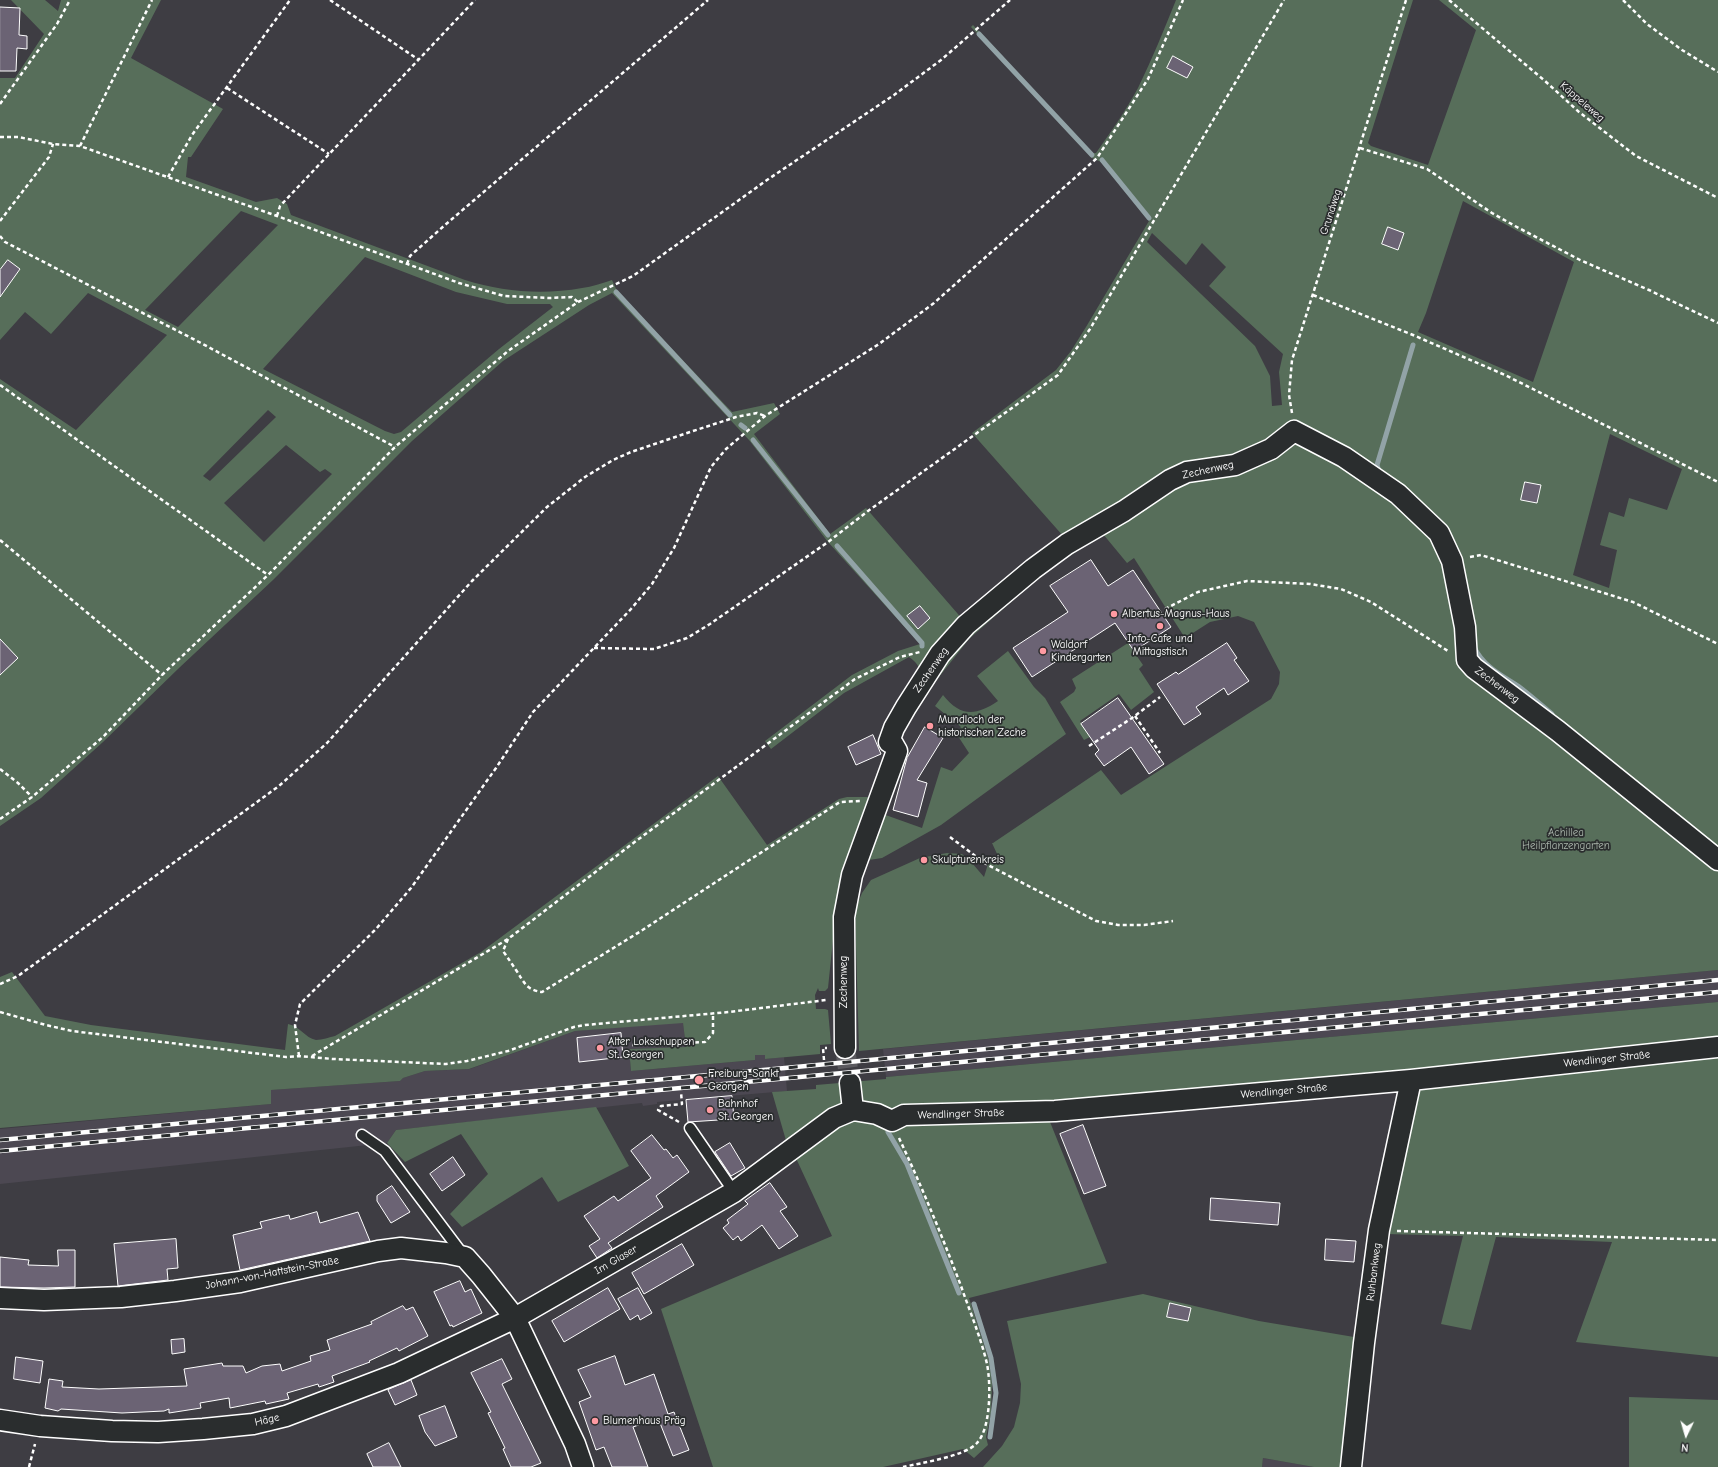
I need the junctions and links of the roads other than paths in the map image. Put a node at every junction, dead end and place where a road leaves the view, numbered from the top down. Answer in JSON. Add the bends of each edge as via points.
{"nodes":[{"id":1,"x":1718,"y":860,"type":"edge"},
{"id":2,"x":1718,"y":1047,"type":"edge"},
{"id":3,"x":836,"y":1048,"type":"tunnel mouth"},
{"id":4,"x":1411,"y":1080,"type":"junction"},
{"id":5,"x":850,"y":1083,"type":"tunnel mouth"},
{"id":6,"x":853,"y":1110,"type":"junction"},
{"id":7,"x":690,"y":1128,"type":"road end"},
{"id":8,"x":362,"y":1135,"type":"dead end"},
{"id":9,"x":734,"y":1192,"type":"junction"},
{"id":10,"x":465,"y":1258,"type":"junction"},
{"id":11,"x":0,"y":1298,"type":"edge"},
{"id":12,"x":515,"y":1318,"type":"junction"},
{"id":13,"x":0,"y":1420,"type":"edge"},
{"id":14,"x":583,"y":1467,"type":"edge"},
{"id":15,"x":1351,"y":1467,"type":"edge"}],
"edges":[{"from":1,"to":3,"type":"street","name":"Zechenweg","via":[[1558,731],[1474,668],[1467,660],[1465,627],[1452,561],[1438,533],[1398,494],[1344,457],[1294,431],[1271,449],[1235,465],[1187,472],[1170,480],[1124,511],[1067,544],[966,625],[940,654],[894,728],[889,742],[897,751],[852,875],[844,917]]},
{"from":2,"to":4,"type":"street","name":"Wendlinger Straße"},
{"from":4,"to":6,"type":"street","name":"Wendlinger Straße","via":[[1055,1111],[904,1115],[892,1121],[877,1114]]},
{"from":4,"to":15,"type":"street","name":"Ruhbankweg","via":[[1379,1230]]},
{"from":5,"to":6,"type":"street"},
{"from":6,"to":9,"type":"street","name":"Im Glaser","via":[[834,1118]]},
{"from":7,"to":9,"type":"lane"},
{"from":8,"to":10,"type":"lane","via":[[385,1151]]},
{"from":9,"to":12,"type":"street","name":"Im Glaser"},
{"from":10,"to":11,"type":"street","name":"Johann-von-Hattstein-Straße","via":[[446,1253],[401,1248],[240,1282],[175,1291],[121,1297],[44,1300]]},
{"from":10,"to":12,"type":"street"},
{"from":12,"to":13,"type":"street","name":"Häge","via":[[398,1372],[286,1416],[253,1424],[158,1432],[40,1426]]},
{"from":12,"to":14,"type":"street","via":[[575,1444]]}]}
